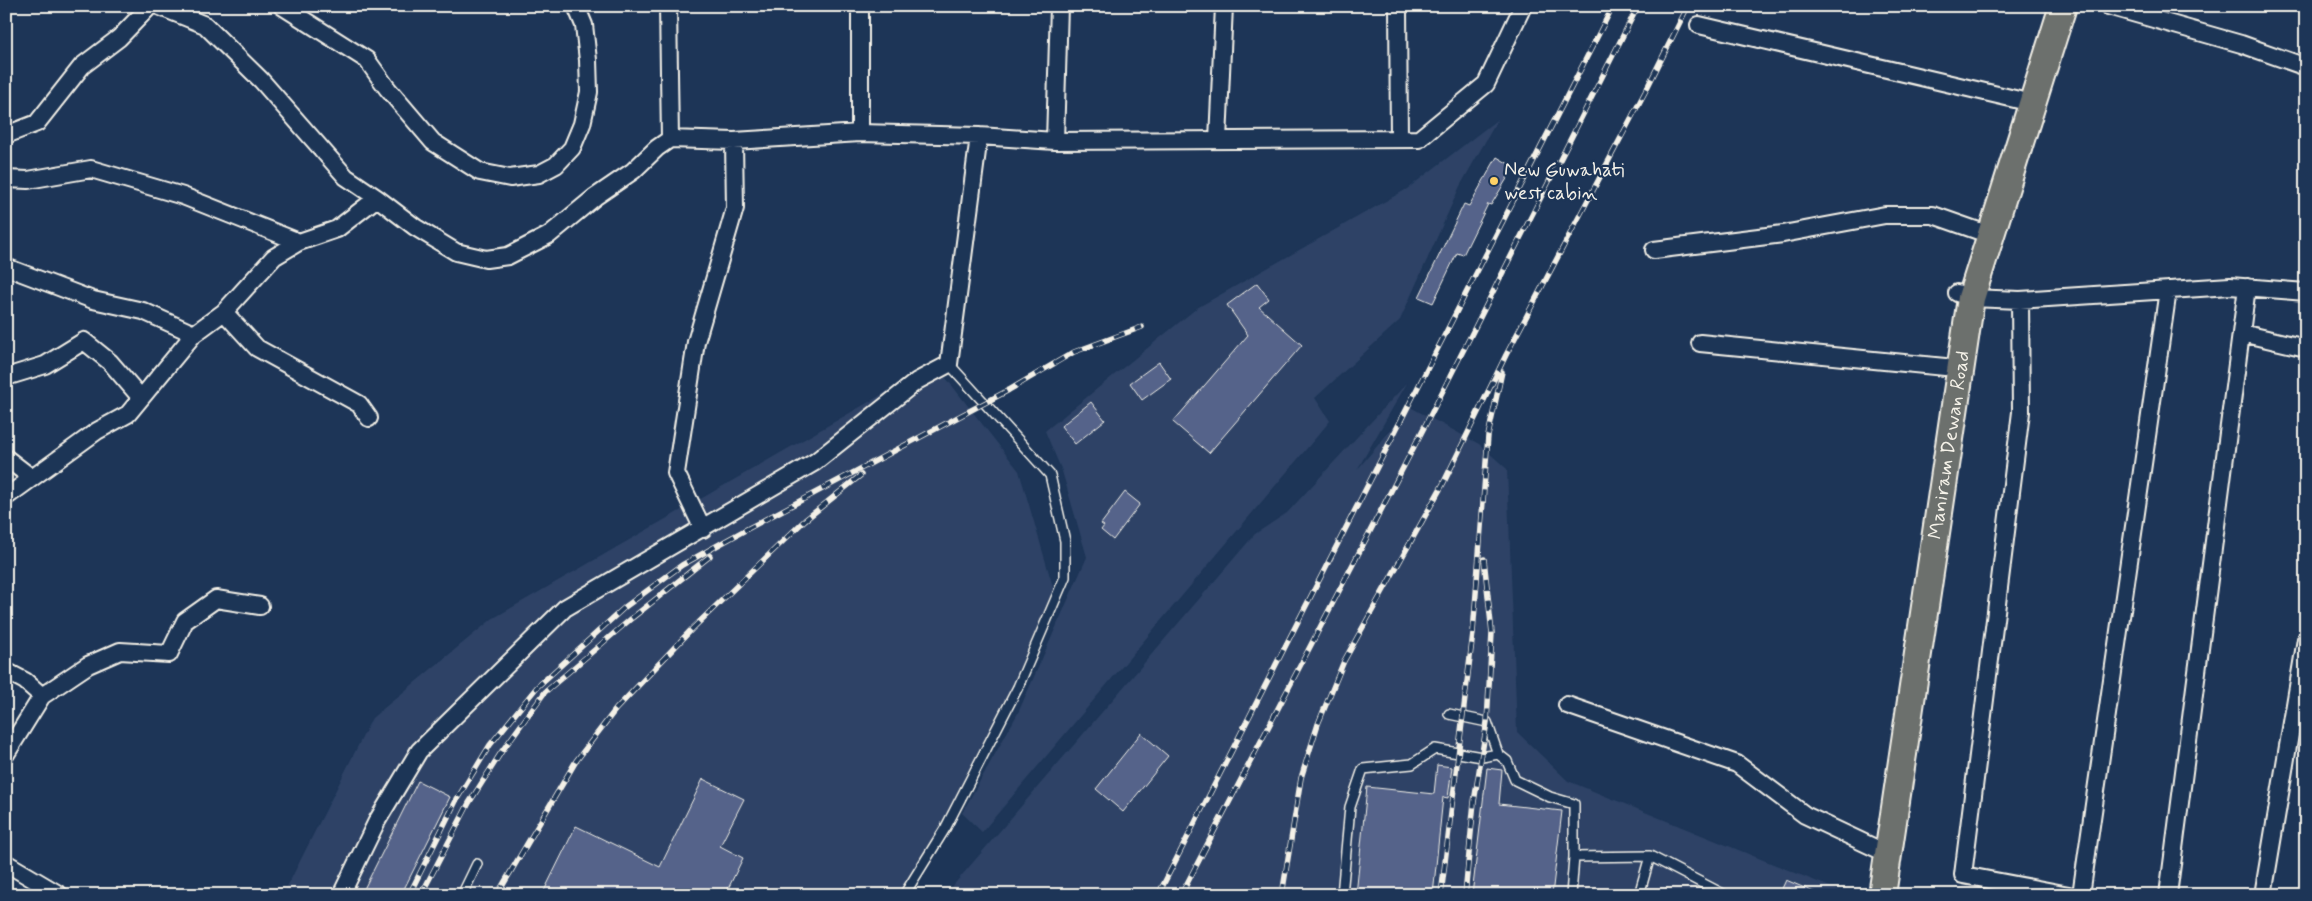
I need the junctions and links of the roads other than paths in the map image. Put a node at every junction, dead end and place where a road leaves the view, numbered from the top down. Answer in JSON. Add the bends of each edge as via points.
{"nodes":[{"id":1,"x":150,"y":6,"type":"edge"},
{"id":2,"x":158,"y":6,"type":"edge"},
{"id":3,"x":282,"y":6,"type":"edge"},
{"id":4,"x":576,"y":6,"type":"edge"},
{"id":5,"x":668,"y":6,"type":"edge"},
{"id":6,"x":860,"y":6,"type":"edge"},
{"id":7,"x":1059,"y":6,"type":"edge"},
{"id":8,"x":1224,"y":6,"type":"edge"},
{"id":9,"x":1398,"y":6,"type":"edge"},
{"id":10,"x":1523,"y":6,"type":"edge"},
{"id":11,"x":2047,"y":6,"type":"edge"},
{"id":12,"x":2063,"y":6,"type":"edge"},
{"id":13,"x":2108,"y":6,"type":"edge"},
{"id":14,"x":1699,"y":25,"type":"dead end"},
{"id":15,"x":2306,"y":67,"type":"edge"},
{"id":16,"x":2019,"y":100,"type":"junction"},
{"id":17,"x":860,"y":133,"type":"junction"},
{"id":18,"x":6,"y":135,"type":"edge"},
{"id":19,"x":979,"y":136,"type":"junction"},
{"id":20,"x":1399,"y":138,"type":"junction"},
{"id":21,"x":670,"y":139,"type":"junction"},
{"id":22,"x":1218,"y":140,"type":"junction"},
{"id":23,"x":734,"y":141,"type":"junction"},
{"id":24,"x":1055,"y":141,"type":"junction"},
{"id":25,"x":6,"y":179,"type":"edge"},
{"id":26,"x":377,"y":198,"type":"junction"},
{"id":27,"x":1984,"y":232,"type":"junction"},
{"id":28,"x":299,"y":242,"type":"junction"},
{"id":29,"x":1654,"y":250,"type":"dead end"},
{"id":30,"x":6,"y":267,"type":"edge"},
{"id":31,"x":2247,"y":287,"type":"junction"},
{"id":32,"x":2168,"y":290,"type":"junction"},
{"id":33,"x":2306,"y":292,"type":"edge"},
{"id":34,"x":1964,"y":296,"type":"junction"},
{"id":35,"x":2020,"y":300,"type":"junction"},
{"id":36,"x":224,"y":312,"type":"junction"},
{"id":37,"x":2241,"y":333,"type":"junction"},
{"id":38,"x":194,"y":334,"type":"junction"},
{"id":39,"x":1700,"y":343,"type":"dead end"},
{"id":40,"x":2306,"y":348,"type":"edge"},
{"id":41,"x":948,"y":364,"type":"junction"},
{"id":42,"x":1945,"y":367,"type":"junction"},
{"id":43,"x":6,"y":377,"type":"edge"},
{"id":44,"x":141,"y":398,"type":"junction"},
{"id":45,"x":369,"y":418,"type":"dead end"},
{"id":46,"x":6,"y":458,"type":"edge"},
{"id":47,"x":32,"y":478,"type":"junction"},
{"id":48,"x":6,"y":497,"type":"edge"},
{"id":49,"x":702,"y":529,"type":"junction"},
{"id":50,"x":260,"y":606,"type":"dead end"},
{"id":51,"x":2306,"y":639,"type":"edge"},
{"id":52,"x":6,"y":671,"type":"edge"},
{"id":53,"x":42,"y":696,"type":"junction"},
{"id":54,"x":1567,"y":705,"type":"dead end"},
{"id":55,"x":1449,"y":714,"type":"dead end"},
{"id":56,"x":6,"y":754,"type":"edge"},
{"id":57,"x":1498,"y":754,"type":"junction"},
{"id":58,"x":1881,"y":851,"type":"junction"},
{"id":59,"x":1650,"y":856,"type":"junction"},
{"id":60,"x":1574,"y":857,"type":"junction"},
{"id":61,"x":477,"y":864,"type":"dead end"},
{"id":62,"x":8,"y":870,"type":"edge"},
{"id":63,"x":60,"y":895,"type":"edge"},
{"id":64,"x":341,"y":895,"type":"edge"},
{"id":65,"x":462,"y":895,"type":"edge"},
{"id":66,"x":904,"y":895,"type":"edge"},
{"id":67,"x":1342,"y":895,"type":"edge"},
{"id":68,"x":1571,"y":895,"type":"edge"},
{"id":69,"x":1639,"y":895,"type":"edge"},
{"id":70,"x":1725,"y":895,"type":"edge"},
{"id":71,"x":1867,"y":895,"type":"edge"},
{"id":72,"x":1882,"y":895,"type":"edge"},
{"id":73,"x":2069,"y":895,"type":"edge"},
{"id":74,"x":2081,"y":895,"type":"edge"},
{"id":75,"x":2168,"y":895,"type":"edge"},
{"id":76,"x":2264,"y":895,"type":"edge"}],
"edges":[{"from":1,"to":18,"type":"street","via":[[119,38],[82,66],[37,124]]},
{"from":2,"to":26,"type":"street","via":[[205,25],[261,80],[346,177]]},
{"from":3,"to":4,"type":"street","via":[[367,60],[433,142],[480,172],[510,178],[539,174],[556,165],[572,148],[582,124],[589,92],[588,60],[584,25]]},
{"from":5,"to":21,"type":"street"},
{"from":6,"to":17,"type":"street"},
{"from":7,"to":24,"type":"street"},
{"from":8,"to":22,"type":"street"},
{"from":9,"to":20,"type":"street"},
{"from":10,"to":20,"type":"street","via":[[1486,84],[1420,139]]},
{"from":11,"to":16,"type":"main road","name":"Maniram Dewan Road"},
{"from":12,"to":27,"type":"main road","name":"Maniram Dewan Road","via":[[2034,104]]},
{"from":13,"to":15,"type":"street","via":[[2241,44]]},
{"from":14,"to":16,"type":"street"},
{"from":16,"to":27,"type":"main road","name":"Maniram Dewan Road"},
{"from":17,"to":19,"type":"street"},
{"from":17,"to":23,"type":"street"},
{"from":19,"to":24,"type":"street"},
{"from":19,"to":41,"type":"street"},
{"from":20,"to":22,"type":"street"},
{"from":21,"to":23,"type":"street"},
{"from":21,"to":26,"type":"street","via":[[549,235],[508,256],[486,259],[456,252]]},
{"from":22,"to":24,"type":"street"},
{"from":23,"to":49,"type":"street","via":[[735,208],[696,342],[676,473]]},
{"from":25,"to":28,"type":"street","via":[[28,180],[91,169],[183,196]]},
{"from":26,"to":28,"type":"street","via":[[337,229]]},
{"from":27,"to":29,"type":"street","via":[[1933,215],[1885,215],[1782,234]]},
{"from":27,"to":34,"type":"main road","name":"Maniram Dewan Road"},
{"from":28,"to":36,"type":"street","via":[[274,257]]},
{"from":30,"to":38,"type":"street","via":[[93,300],[143,312]]},
{"from":31,"to":32,"type":"street"},
{"from":31,"to":33,"type":"street"},
{"from":31,"to":37,"type":"street"},
{"from":32,"to":35,"type":"street"},
{"from":32,"to":74,"type":"street"},
{"from":34,"to":35,"type":"street"},
{"from":34,"to":42,"type":"main road","name":"Maniram Dewan Road"},
{"from":34,"to":58,"type":"main road","name":"Maniram Dewan Road"},
{"from":35,"to":73,"type":"street","via":[[2021,412],[1962,874]]},
{"from":36,"to":38,"type":"street"},
{"from":36,"to":45,"type":"street","via":[[257,348],[359,404]]},
{"from":37,"to":40,"type":"street"},
{"from":37,"to":75,"type":"street"},
{"from":38,"to":44,"type":"street"},
{"from":39,"to":42,"type":"street"},
{"from":41,"to":49,"type":"street","via":[[917,382],[815,462]]},
{"from":41,"to":66,"type":"lane","via":[[1050,475],[1065,541],[1065,576],[1018,687],[946,828]]},
{"from":42,"to":58,"type":"main road","name":"Maniram Dewan Road"},
{"from":43,"to":44,"type":"street","via":[[45,365],[84,341],[110,362]]},
{"from":44,"to":47,"type":"street","via":[[128,414],[97,431]]},
{"from":46,"to":47,"type":"street"},
{"from":47,"to":48,"type":"street"},
{"from":49,"to":64,"type":"street","via":[[566,608],[419,751],[377,821]]},
{"from":50,"to":53,"type":"street","via":[[216,599],[186,621],[169,654],[120,651],[88,665]]},
{"from":51,"to":76,"type":"street"},
{"from":52,"to":53,"type":"street","via":[[25,681]]},
{"from":53,"to":56,"type":"street"},
{"from":54,"to":58,"type":"street","via":[[1737,764],[1805,815]]},
{"from":55,"to":57,"type":"lane","via":[[1487,722]]},
{"from":57,"to":60,"type":"lane","via":[[1507,761],[1515,780],[1550,797],[1574,804]]},
{"from":57,"to":67,"type":"lane","via":[[1482,757],[1434,749],[1412,764],[1363,769],[1350,807]]},
{"from":58,"to":71,"type":"main road","name":"Maniram Dewan Road"},
{"from":58,"to":72,"type":"main road","name":"Maniram Dewan Road"},
{"from":59,"to":60,"type":"lane"},
{"from":59,"to":69,"type":"lane"},
{"from":59,"to":70,"type":"lane"},
{"from":60,"to":68,"type":"lane"},
{"from":61,"to":65,"type":"lane"},
{"from":62,"to":63,"type":"street"}]}
